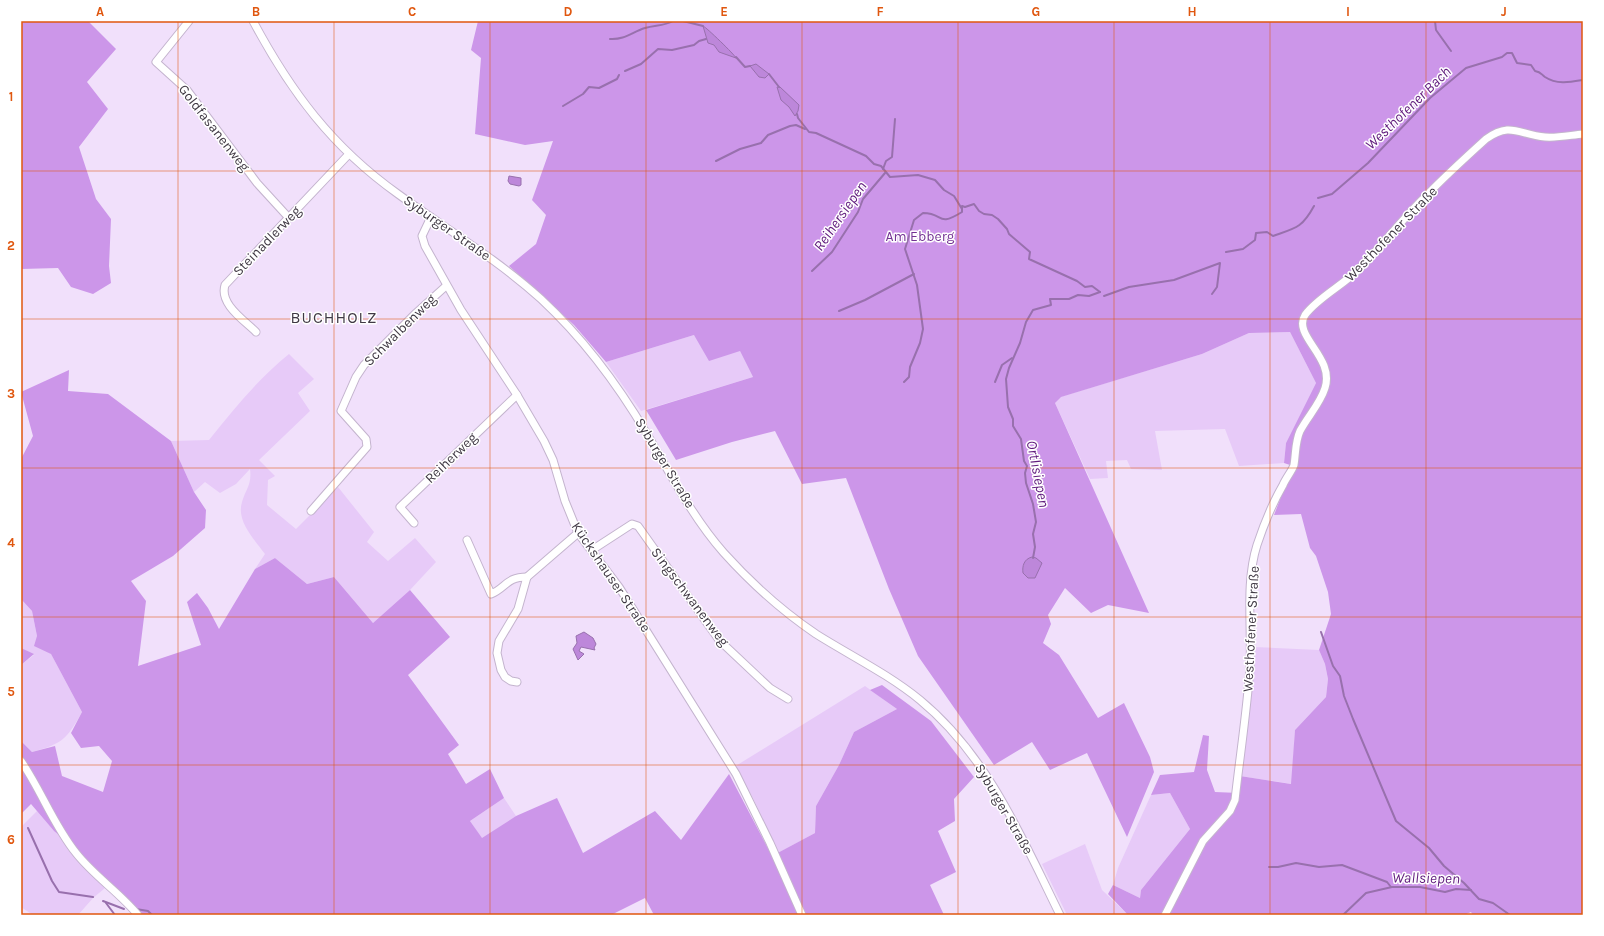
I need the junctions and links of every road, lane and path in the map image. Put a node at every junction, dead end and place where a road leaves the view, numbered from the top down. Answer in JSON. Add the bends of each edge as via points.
{"nodes":[{"id":1,"x":189,"y":21,"type":"edge"},
{"id":2,"x":253,"y":21,"type":"edge"},
{"id":3,"x":1583,"y":134,"type":"edge"},
{"id":4,"x":349,"y":154,"type":"junction"},
{"id":5,"x":431,"y":217,"type":"junction"},
{"id":6,"x":289,"y":218,"type":"junction"},
{"id":7,"x":446,"y":286,"type":"junction"},
{"id":8,"x":256,"y":332,"type":"dead end"},
{"id":9,"x":517,"y":396,"type":"junction"},
{"id":10,"x":311,"y":511,"type":"dead end"},
{"id":11,"x":414,"y":523,"type":"dead end"},
{"id":12,"x":578,"y":533,"type":"junction"},
{"id":13,"x":468,"y":540,"type":"dead end"},
{"id":14,"x":592,"y":550,"type":"junction"},
{"id":15,"x":527,"y":577,"type":"junction"},
{"id":16,"x":517,"y":682,"type":"dead end"},
{"id":17,"x":788,"y":699,"type":"dead end"},
{"id":18,"x":21,"y":761,"type":"edge"},
{"id":19,"x":138,"y":915,"type":"edge"},
{"id":20,"x":802,"y":915,"type":"edge"},
{"id":21,"x":1060,"y":915,"type":"edge"},
{"id":22,"x":1165,"y":915,"type":"edge"}],
"edges":[{"from":1,"to":6,"type":"street","name":"Goldfasanenweg","via":[[156,62],[187,90],[257,183]]},
{"from":2,"to":4,"type":"street","name":"Syburger Straße","via":[[299,97],[321,126]]},
{"from":3,"to":22,"type":"street","name":"Westhofener Straße","via":[[1545,137],[1508,129],[1496,132],[1424,197],[1360,268],[1304,317],[1302,326],[1323,361],[1326,386],[1300,431],[1295,447],[1294,466],[1268,514],[1257,546],[1250,597],[1247,701],[1235,800],[1230,811],[1203,841]]},
{"from":4,"to":5,"type":"street","name":"Syburger Straße","via":[[398,195]]},
{"from":4,"to":6,"type":"street","name":"Steinadlerweg"},
{"from":5,"to":7,"type":"street","name":"Kückshauser Straße","via":[[422,241]]},
{"from":5,"to":21,"type":"street","name":"Syburger Straße","via":[[522,283],[582,341],[630,406],[702,524],[721,550],[746,576],[797,621],[922,702],[956,736],[982,767],[1006,808]]},
{"from":6,"to":8,"type":"street","name":"Steinadlerweg","via":[[223,290],[226,300]]},
{"from":7,"to":9,"type":"street","name":"Kückshauser Straße"},
{"from":7,"to":10,"type":"street","name":"Schwalbenweg","via":[[371,356],[356,377],[341,412],[366,439],[367,447]]},
{"from":9,"to":11,"type":"street","name":"Reiherweg","via":[[400,507]]},
{"from":9,"to":12,"type":"street","name":"Kückshauser Straße","via":[[549,450]]},
{"from":12,"to":14,"type":"street","name":"Kückshauser Straße"},
{"from":12,"to":15,"type":"street"},
{"from":13,"to":15,"type":"street","via":[[491,594],[508,581]]},
{"from":14,"to":17,"type":"street","name":"Singschwanenweg","via":[[632,524],[638,526],[719,640],[770,688]]},
{"from":14,"to":20,"type":"street","name":"Kückshauser Straße","via":[[619,587],[736,774]]},
{"from":15,"to":16,"type":"street","via":[[518,608],[499,641],[497,653],[505,677]]},
{"from":18,"to":19,"type":"street","via":[[70,846]]}]}
